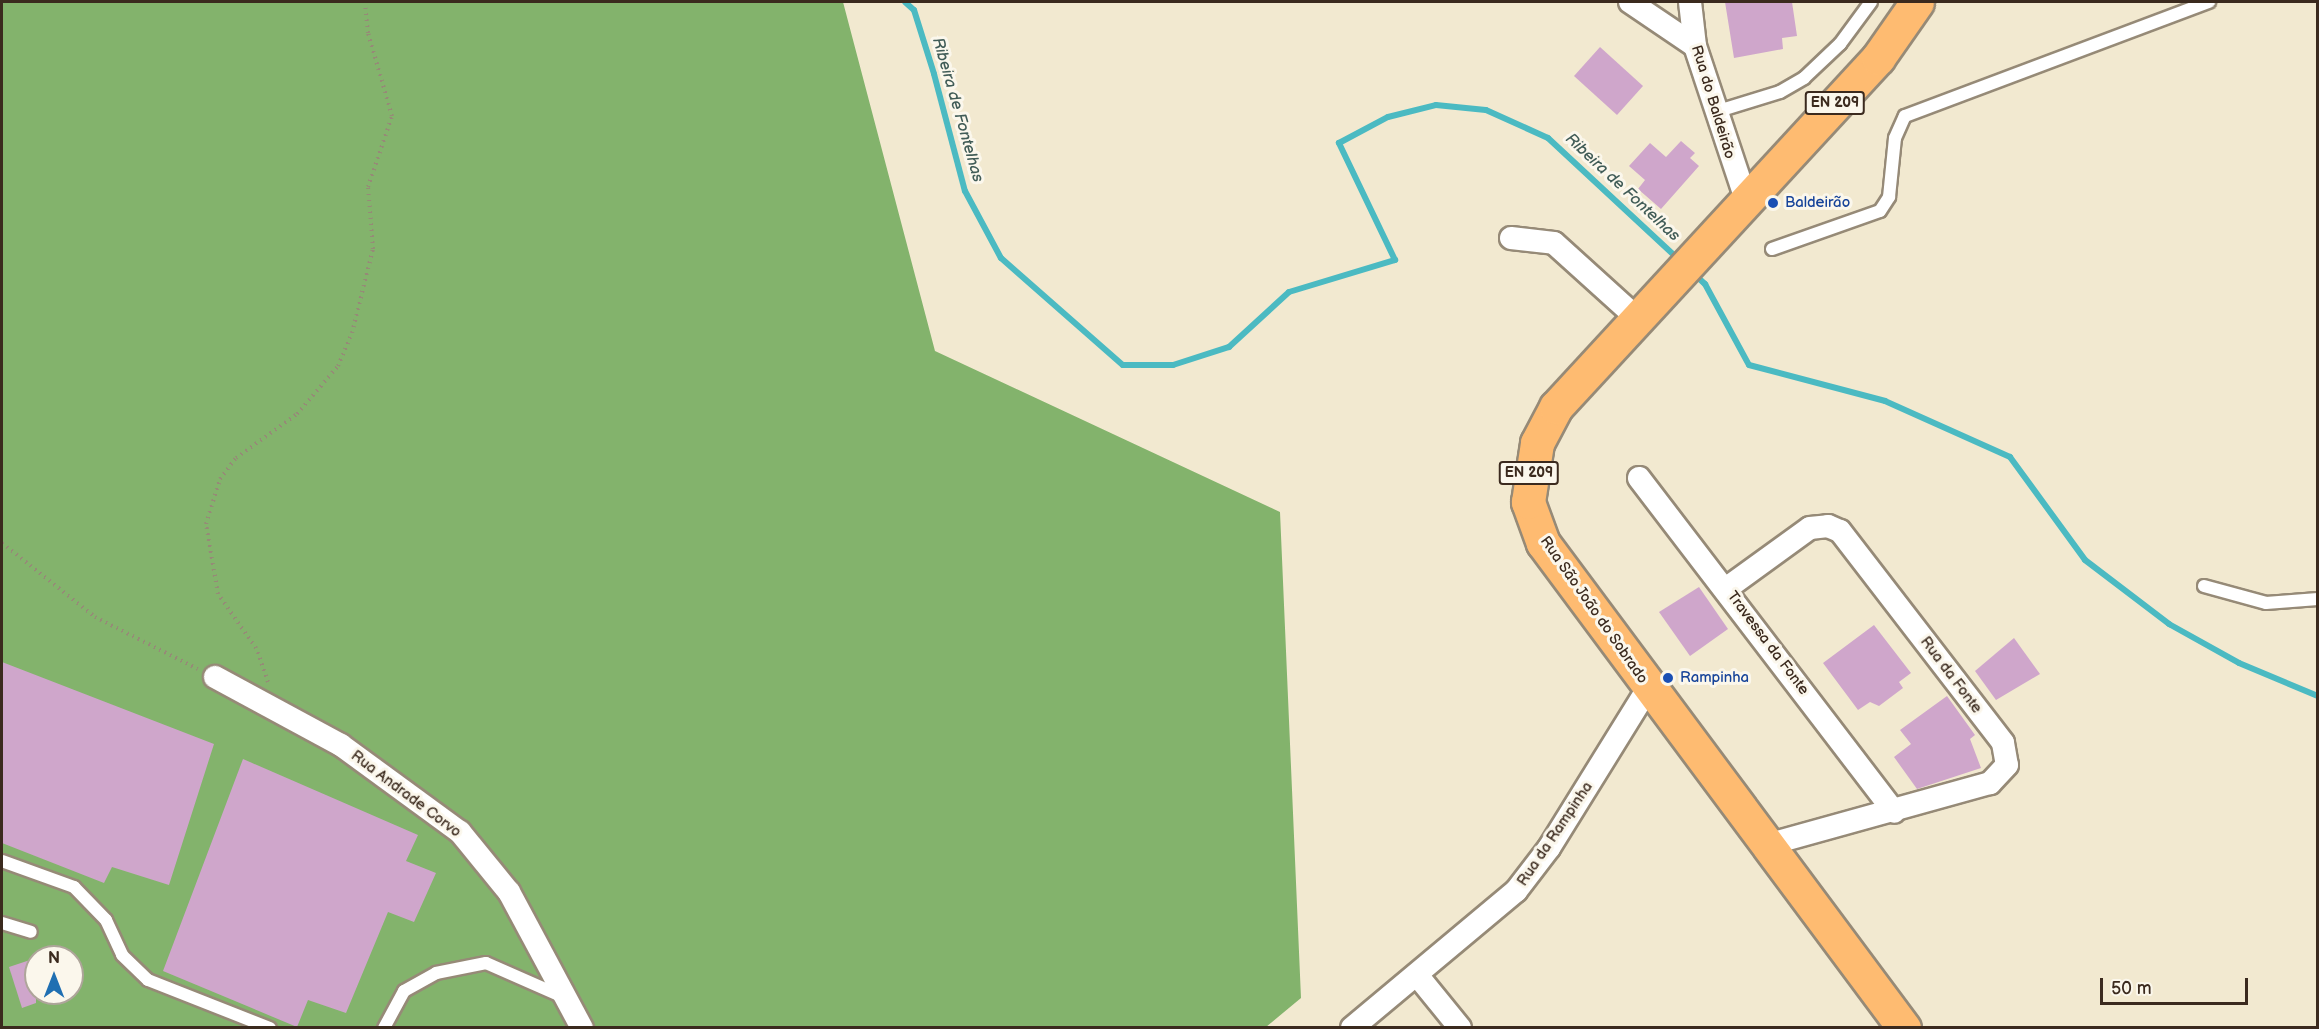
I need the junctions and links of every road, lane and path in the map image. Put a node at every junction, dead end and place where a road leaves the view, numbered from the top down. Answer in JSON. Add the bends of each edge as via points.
{"nodes":[{"id":1,"x":365,"y":2,"type":"edge"},
{"id":2,"x":1630,"y":2,"type":"edge"},
{"id":3,"x":1690,"y":2,"type":"edge"},
{"id":4,"x":1871,"y":2,"type":"edge"},
{"id":5,"x":1917,"y":2,"type":"edge"},
{"id":6,"x":2209,"y":2,"type":"edge"},
{"id":7,"x":2177,"y":7,"type":"edge"},
{"id":8,"x":1695,"y":46,"type":"junction"},
{"id":9,"x":1715,"y":112,"type":"junction"},
{"id":10,"x":1746,"y":199,"type":"junction"},
{"id":11,"x":1511,"y":238,"type":"dead end"},
{"id":12,"x":1772,"y":249,"type":"dead end"},
{"id":13,"x":1637,"y":318,"type":"junction"},
{"id":14,"x":1638,"y":478,"type":"dead end"},
{"id":15,"x":2,"y":543,"type":"edge"},
{"id":16,"x":2204,"y":586,"type":"dead end"},
{"id":17,"x":1727,"y":588,"type":"junction"},
{"id":18,"x":2318,"y":599,"type":"edge"},
{"id":19,"x":215,"y":677,"type":"joint"},
{"id":20,"x":1649,"y":687,"type":"junction"},
{"id":21,"x":271,"y":706,"type":"junction"},
{"id":22,"x":1894,"y":812,"type":"junction"},
{"id":23,"x":1815,"y":835,"type":"junction"},
{"id":24,"x":1767,"y":845,"type":"junction"},
{"id":25,"x":2,"y":861,"type":"edge"},
{"id":26,"x":1788,"y":872,"type":"junction"},
{"id":27,"x":2,"y":923,"type":"edge"},
{"id":28,"x":31,"y":932,"type":"dead end"},
{"id":29,"x":1417,"y":975,"type":"junction"},
{"id":30,"x":569,"y":999,"type":"junction"},
{"id":31,"x":270,"y":1028,"type":"edge"},
{"id":32,"x":384,"y":1028,"type":"edge"},
{"id":33,"x":582,"y":1028,"type":"edge"},
{"id":34,"x":1352,"y":1028,"type":"edge"},
{"id":35,"x":1460,"y":1028,"type":"edge"},
{"id":36,"x":1904,"y":1028,"type":"edge"}],
"edges":[{"from":1,"to":21,"type":"path","via":[[368,33],[392,116],[368,187],[374,249],[352,333],[338,366],[297,414],[236,458],[220,478],[206,524],[218,594],[256,648],[267,672]]},
{"from":2,"to":8,"type":"street"},
{"from":3,"to":8,"type":"street","name":"Rua do Baldeirão"},
{"from":4,"to":9,"type":"lane","via":[[1840,44],[1804,78],[1780,92]]},
{"from":5,"to":10,"type":"main road","name":"Rua São João do Sobrado","number":"EN 209","via":[[1878,58]]},
{"from":6,"to":7,"type":"lane"},
{"from":7,"to":12,"type":"lane","via":[[1905,116],[1895,138],[1889,197],[1880,211]]},
{"from":8,"to":9,"type":"street","name":"Rua do Baldeirão"},
{"from":9,"to":10,"type":"street","name":"Rua do Baldeirão"},
{"from":10,"to":13,"type":"main road","name":"Rua São João do Sobrado","number":"EN 209"},
{"from":11,"to":13,"type":"street","via":[[1554,243]]},
{"from":13,"to":20,"type":"main road","name":"Rua São João do Sobrado","number":"EN 209","via":[[1556,407],[1537,443],[1528,502],[1543,543]]},
{"from":14,"to":17,"type":"street","name":"Travessa da Fonte"},
{"from":15,"to":19,"type":"path","via":[[95,617]]},
{"from":16,"to":18,"type":"lane","via":[[2266,603]]},
{"from":17,"to":22,"type":"street","name":"Travessa da Fonte"},
{"from":17,"to":22,"type":"street","name":"Rua da Fonte","via":[[1810,528],[1840,531],[2003,743],[2007,765],[1990,783]]},
{"from":19,"to":21,"type":"street","name":"Rua Andrade Corvo"},
{"from":20,"to":24,"type":"main road","name":"Rua São João do Sobrado","number":"EN 209"},
{"from":20,"to":29,"type":"street","name":"Rua da Rampinha","via":[[1549,848],[1516,891]]},
{"from":21,"to":30,"type":"street","name":"Rua Andrade Corvo","via":[[341,745],[460,832],[509,892]]},
{"from":22,"to":23,"type":"street","name":"Rua da Fonte"},
{"from":23,"to":24,"type":"street","name":"Rua da Fonte"},
{"from":23,"to":26,"type":"street"},
{"from":24,"to":26,"type":"main road","name":"Rua São João do Sobrado","number":"EN 209"},
{"from":25,"to":31,"type":"lane","via":[[74,887],[106,920],[122,955],[148,980]]},
{"from":26,"to":36,"type":"main road","name":"Rua São João do Sobrado","number":"EN 209"},
{"from":27,"to":28,"type":"lane"},
{"from":29,"to":34,"type":"street","name":"Rua da Rampinha"},
{"from":29,"to":35,"type":"street"},
{"from":30,"to":32,"type":"lane","via":[[486,963],[436,973],[404,991]]},
{"from":30,"to":33,"type":"street","name":"Rua Andrade Corvo"}]}
